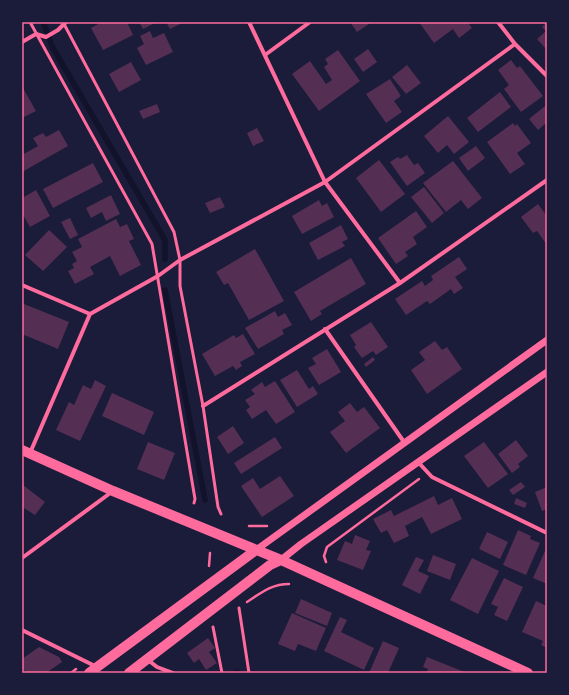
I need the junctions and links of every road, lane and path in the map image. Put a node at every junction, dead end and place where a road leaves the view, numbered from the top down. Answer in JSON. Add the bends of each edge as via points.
{"nodes":[{"id":1,"x":30,"y":22,"type":"edge"},
{"id":2,"x":249,"y":22,"type":"edge"},
{"id":3,"x":310,"y":22,"type":"edge"},
{"id":4,"x":498,"y":22,"type":"edge"},
{"id":5,"x":65,"y":23,"type":"edge"},
{"id":6,"x":36,"y":34,"type":"junction"},
{"id":7,"x":22,"y":42,"type":"edge"},
{"id":8,"x":515,"y":44,"type":"junction"},
{"id":9,"x":265,"y":55,"type":"junction"},
{"id":10,"x":547,"y":76,"type":"edge"},
{"id":11,"x":547,"y":180,"type":"edge"},
{"id":12,"x":325,"y":182,"type":"junction"},
{"id":13,"x":180,"y":260,"type":"junction"},
{"id":14,"x":158,"y":276,"type":"junction"},
{"id":15,"x":400,"y":282,"type":"junction"},
{"id":16,"x":22,"y":285,"type":"edge"},
{"id":17,"x":90,"y":314,"type":"junction"},
{"id":18,"x":325,"y":329,"type":"junction"},
{"id":19,"x":547,"y":340,"type":"edge"},
{"id":20,"x":547,"y":372,"type":"edge"},
{"id":21,"x":202,"y":406,"type":"junction"},
{"id":22,"x":404,"y":442,"type":"junction"},
{"id":23,"x":26,"y":452,"type":"edge"},
{"id":24,"x":418,"y":462,"type":"junction"},
{"id":25,"x":417,"y":480,"type":"dead end"},
{"id":26,"x":113,"y":491,"type":"junction"},
{"id":27,"x":194,"y":503,"type":"dead end"},
{"id":28,"x":221,"y":514,"type":"dead end"},
{"id":29,"x":547,"y":533,"type":"edge"},
{"id":30,"x":256,"y":550,"type":"junction"},
{"id":31,"x":22,"y":558,"type":"edge"},
{"id":32,"x":281,"y":560,"type":"junction"},
{"id":33,"x":326,"y":562,"type":"dead end"},
{"id":34,"x":240,"y":608,"type":"dead end"},
{"id":35,"x":213,"y":627,"type":"dead end"},
{"id":36,"x":22,"y":630,"type":"edge"},
{"id":37,"x":148,"y":660,"type":"junction"},
{"id":38,"x":93,"y":670,"type":"edge"},
{"id":39,"x":74,"y":671,"type":"dead end"},
{"id":40,"x":71,"y":673,"type":"edge"},
{"id":41,"x":129,"y":673,"type":"edge"},
{"id":42,"x":173,"y":673,"type":"edge"},
{"id":43,"x":222,"y":673,"type":"edge"},
{"id":44,"x":249,"y":673,"type":"edge"},
{"id":45,"x":528,"y":673,"type":"edge"}],
"edges":[{"from":1,"to":6,"type":"lane"},
{"from":2,"to":9,"type":"street"},
{"from":3,"to":9,"type":"street"},
{"from":4,"to":8,"type":"street"},
{"from":5,"to":6,"type":"street","via":[[46,37]]},
{"from":5,"to":13,"type":"lane","via":[[174,232]]},
{"from":6,"to":7,"type":"street"},
{"from":6,"to":14,"type":"lane","via":[[152,244]]},
{"from":8,"to":10,"type":"street"},
{"from":8,"to":12,"type":"street"},
{"from":9,"to":12,"type":"street"},
{"from":11,"to":15,"type":"street"},
{"from":12,"to":13,"type":"street"},
{"from":12,"to":15,"type":"street"},
{"from":13,"to":14,"type":"street"},
{"from":13,"to":21,"type":"lane","via":[[180,286]]},
{"from":14,"to":17,"type":"street"},
{"from":14,"to":27,"type":"lane"},
{"from":15,"to":18,"type":"street"},
{"from":16,"to":17,"type":"street"},
{"from":17,"to":23,"type":"street"},
{"from":18,"to":21,"type":"street"},
{"from":18,"to":22,"type":"street"},
{"from":19,"to":22,"type":"street"},
{"from":20,"to":24,"type":"street"},
{"from":21,"to":28,"type":"lane"},
{"from":22,"to":30,"type":"street"},
{"from":23,"to":26,"type":"main road"},
{"from":24,"to":29,"type":"street","via":[[432,477]]},
{"from":24,"to":32,"type":"street"},
{"from":25,"to":33,"type":"path","via":[[327,547],[324,556]]},
{"from":26,"to":30,"type":"main road"},
{"from":26,"to":31,"type":"street"},
{"from":30,"to":32,"type":"main road"},
{"from":30,"to":38,"type":"main road"},
{"from":32,"to":37,"type":"main road"},
{"from":32,"to":45,"type":"main road"},
{"from":34,"to":44,"type":"lane"},
{"from":35,"to":43,"type":"lane"},
{"from":36,"to":38,"type":"street"},
{"from":37,"to":41,"type":"main road"},
{"from":37,"to":42,"type":"street","via":[[156,667]]},
{"from":39,"to":40,"type":"path"}]}
